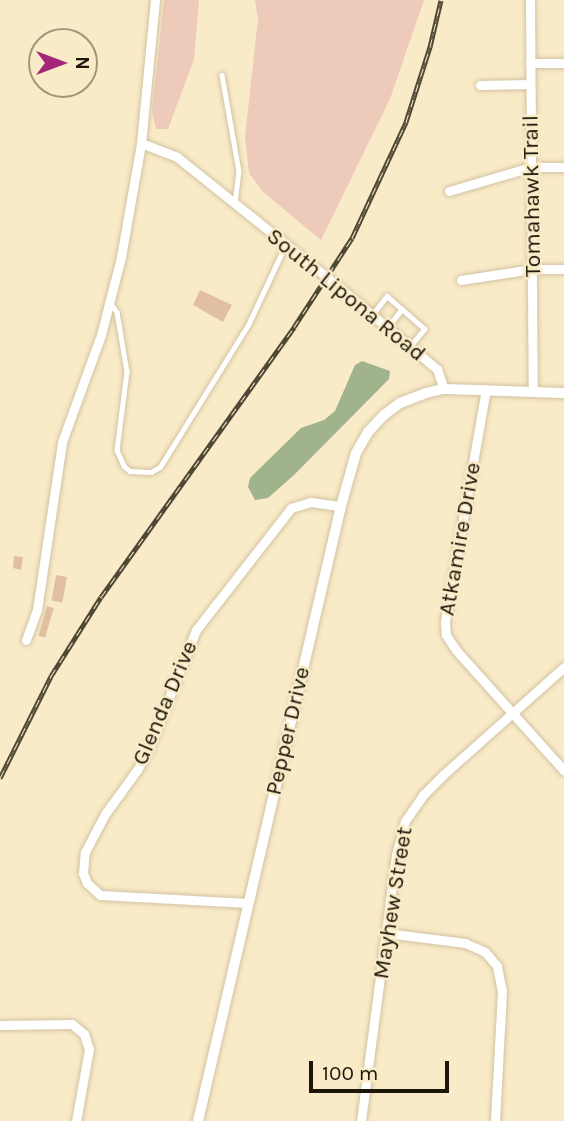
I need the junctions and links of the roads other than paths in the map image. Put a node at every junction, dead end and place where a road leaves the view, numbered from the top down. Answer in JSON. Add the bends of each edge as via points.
{"nodes":[{"id":1,"x":155,"y":0,"type":"edge"},
{"id":2,"x":530,"y":0,"type":"edge"},
{"id":3,"x":530,"y":63,"type":"junction"},
{"id":4,"x":564,"y":63,"type":"edge"},
{"id":5,"x":222,"y":75,"type":"dead end"},
{"id":6,"x":530,"y":84,"type":"junction"},
{"id":7,"x":480,"y":85,"type":"dead end"},
{"id":8,"x":141,"y":143,"type":"junction"},
{"id":9,"x":531,"y":167,"type":"junction"},
{"id":10,"x":564,"y":167,"type":"edge"},
{"id":11,"x":449,"y":191,"type":"dead end"},
{"id":12,"x":234,"y":203,"type":"junction"},
{"id":13,"x":285,"y":246,"type":"junction"},
{"id":14,"x":532,"y":268,"type":"junction"},
{"id":15,"x":564,"y":269,"type":"edge"},
{"id":16,"x":461,"y":280,"type":"dead end"},
{"id":17,"x":110,"y":303,"type":"junction"},
{"id":18,"x":402,"y":309,"type":"junction"},
{"id":19,"x":371,"y":315,"type":"junction"},
{"id":20,"x":387,"y":328,"type":"junction"},
{"id":21,"x":410,"y":347,"type":"junction"},
{"id":22,"x":444,"y":389,"type":"junction"},
{"id":23,"x":486,"y":389,"type":"junction"},
{"id":24,"x":533,"y":392,"type":"junction"},
{"id":25,"x":564,"y":393,"type":"edge"},
{"id":26,"x":341,"y":506,"type":"junction"},
{"id":27,"x":26,"y":640,"type":"dead end"},
{"id":28,"x":564,"y":667,"type":"edge"},
{"id":29,"x":514,"y":714,"type":"junction"},
{"id":30,"x":564,"y":771,"type":"edge"},
{"id":31,"x":248,"y":903,"type":"junction"},
{"id":32,"x":386,"y":933,"type":"junction"},
{"id":33,"x":0,"y":1025,"type":"edge"},
{"id":34,"x":76,"y":1121,"type":"edge"},
{"id":35,"x":198,"y":1121,"type":"edge"},
{"id":36,"x":361,"y":1121,"type":"edge"},
{"id":37,"x":495,"y":1121,"type":"edge"}],
"edges":[{"from":1,"to":8,"type":"street"},
{"from":2,"to":3,"type":"street","name":"Tomahawk Trail"},
{"from":3,"to":4,"type":"street"},
{"from":3,"to":6,"type":"street","name":"Tomahawk Trail"},
{"from":5,"to":12,"type":"lane","via":[[239,172]]},
{"from":6,"to":7,"type":"street"},
{"from":6,"to":9,"type":"street","name":"Tomahawk Trail"},
{"from":8,"to":12,"type":"street","name":"South Lipona Road","via":[[177,157]]},
{"from":8,"to":17,"type":"street"},
{"from":9,"to":10,"type":"street"},
{"from":9,"to":11,"type":"street"},
{"from":9,"to":14,"type":"street","name":"Tomahawk Trail"},
{"from":12,"to":13,"type":"street","name":"South Lipona Road"},
{"from":13,"to":17,"type":"lane","via":[[248,325],[160,467],[151,472],[130,471],[117,450],[127,372],[117,312]]},
{"from":13,"to":19,"type":"street","name":"South Lipona Road"},
{"from":14,"to":15,"type":"street"},
{"from":14,"to":16,"type":"street"},
{"from":14,"to":24,"type":"street","name":"Tomahawk Trail"},
{"from":17,"to":27,"type":"street","via":[[62,442],[37,610]]},
{"from":18,"to":19,"type":"lane","via":[[387,296]]},
{"from":18,"to":20,"type":"lane"},
{"from":18,"to":21,"type":"lane","via":[[425,329]]},
{"from":19,"to":20,"type":"street","name":"South Lipona Road"},
{"from":20,"to":21,"type":"street","name":"South Lipona Road"},
{"from":21,"to":22,"type":"street","name":"South Lipona Road","via":[[437,369]]},
{"from":22,"to":23,"type":"street"},
{"from":22,"to":26,"type":"street","name":"Pepper Drive","via":[[400,403],[368,432],[356,453]]},
{"from":23,"to":24,"type":"street"},
{"from":23,"to":29,"type":"street","name":"Atkamire Drive","via":[[445,630],[456,650]]},
{"from":24,"to":25,"type":"street"},
{"from":26,"to":31,"type":"street","name":"Pepper Drive"},
{"from":26,"to":31,"type":"street","name":"Glenda Drive","via":[[311,502],[291,508],[196,630],[149,748],[85,852],[83,873],[100,895]]},
{"from":28,"to":29,"type":"street","name":"Mayhew Street"},
{"from":29,"to":30,"type":"street","name":"Atkamire Drive"},
{"from":29,"to":32,"type":"street","name":"Mayhew Street","via":[[444,774],[409,813],[396,855]]},
{"from":31,"to":35,"type":"street","name":"Pepper Drive"},
{"from":32,"to":36,"type":"street","name":"Mayhew Street"},
{"from":32,"to":37,"type":"street","via":[[465,943],[485,952],[496,966],[502,991]]},
{"from":33,"to":34,"type":"street","via":[[72,1024],[87,1040]]}]}
